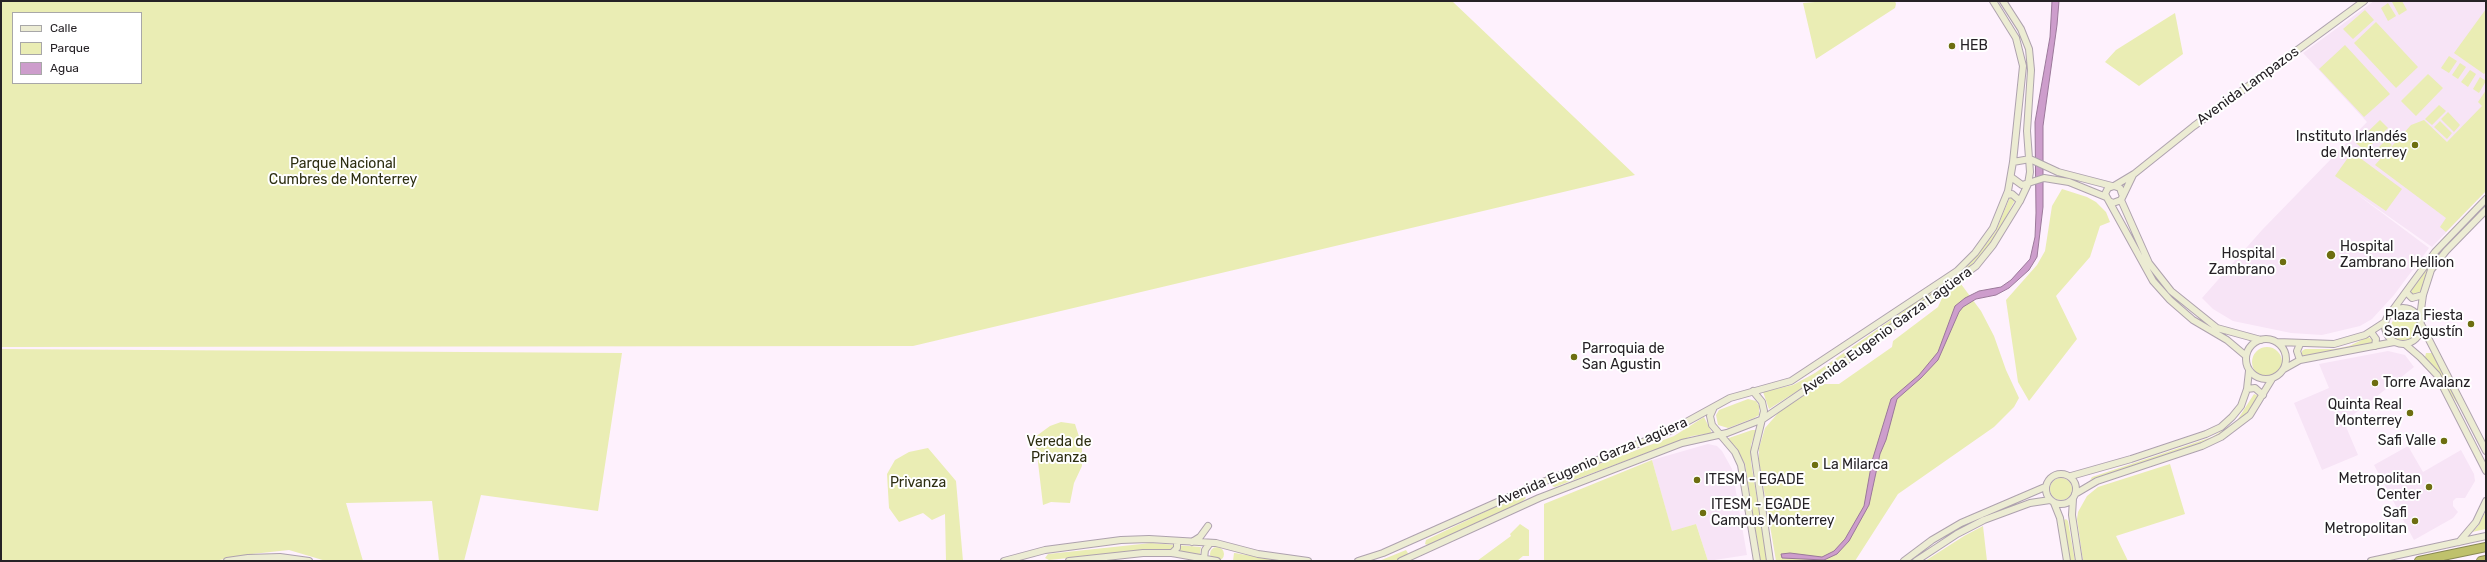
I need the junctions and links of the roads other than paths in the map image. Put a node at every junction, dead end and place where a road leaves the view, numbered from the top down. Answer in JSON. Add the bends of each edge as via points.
{"nodes":[{"id":1,"x":1993,"y":1,"type":"edge"},
{"id":2,"x":2003,"y":1,"type":"edge"},
{"id":3,"x":2364,"y":1,"type":"edge"},
{"id":4,"x":2015,"y":144,"type":"junction"},
{"id":5,"x":2027,"y":144,"type":"junction"},
{"id":6,"x":2030,"y":159,"type":"junction"},
{"id":7,"x":2013,"y":162,"type":"junction"},
{"id":8,"x":2134,"y":174,"type":"junction"},
{"id":9,"x":2011,"y":177,"type":"junction"},
{"id":10,"x":2028,"y":184,"type":"junction"},
{"id":11,"x":2113,"y":186,"type":"junction"},
{"id":12,"x":2007,"y":195,"type":"junction"},
{"id":13,"x":2121,"y":197,"type":"junction"},
{"id":14,"x":2107,"y":199,"type":"junction"},
{"id":15,"x":2486,"y":199,"type":"edge"},
{"id":16,"x":2020,"y":200,"type":"junction"},
{"id":17,"x":2486,"y":210,"type":"edge"},
{"id":18,"x":2406,"y":292,"type":"junction"},
{"id":19,"x":2423,"y":295,"type":"junction"},
{"id":20,"x":2392,"y":311,"type":"junction"},
{"id":21,"x":2420,"y":318,"type":"junction"},
{"id":22,"x":2385,"y":322,"type":"junction"},
{"id":23,"x":2422,"y":326,"type":"junction"},
{"id":24,"x":2371,"y":332,"type":"junction"},
{"id":25,"x":2240,"y":335,"type":"junction"},
{"id":26,"x":2261,"y":340,"type":"junction"},
{"id":27,"x":2277,"y":342,"type":"junction"},
{"id":28,"x":2394,"y":342,"type":"junction"},
{"id":29,"x":2300,"y":344,"type":"junction"},
{"id":30,"x":2234,"y":345,"type":"junction"},
{"id":31,"x":2406,"y":345,"type":"junction"},
{"id":32,"x":2375,"y":346,"type":"junction"},
{"id":33,"x":2246,"y":356,"type":"junction"},
{"id":34,"x":2300,"y":360,"type":"junction"},
{"id":35,"x":2284,"y":369,"type":"junction"},
{"id":36,"x":2249,"y":371,"type":"junction"},
{"id":37,"x":2272,"y":379,"type":"junction"},
{"id":38,"x":2248,"y":389,"type":"junction"},
{"id":39,"x":1753,"y":391,"type":"junction"},
{"id":40,"x":2263,"y":395,"type":"junction"},
{"id":41,"x":1714,"y":407,"type":"junction"},
{"id":42,"x":1763,"y":419,"type":"junction"},
{"id":43,"x":1719,"y":435,"type":"junction"},
{"id":44,"x":2486,"y":451,"type":"edge"},
{"id":45,"x":1756,"y":472,"type":"junction"},
{"id":46,"x":2486,"y":472,"type":"edge"},
{"id":47,"x":1743,"y":474,"type":"junction"},
{"id":48,"x":2086,"y":474,"type":"junction"},
{"id":49,"x":2071,"y":476,"type":"junction"},
{"id":50,"x":2090,"y":485,"type":"junction"},
{"id":51,"x":2046,"y":487,"type":"junction"},
{"id":52,"x":2074,"y":497,"type":"junction"},
{"id":53,"x":2052,"y":501,"type":"junction"},
{"id":54,"x":2486,"y":501,"type":"edge"},
{"id":55,"x":2072,"y":515,"type":"junction"},
{"id":56,"x":2060,"y":518,"type":"junction"},
{"id":57,"x":1208,"y":526,"type":"dead end"},
{"id":58,"x":2486,"y":536,"type":"edge"},
{"id":59,"x":1177,"y":541,"type":"junction"},
{"id":60,"x":1192,"y":542,"type":"junction"},
{"id":61,"x":2459,"y":542,"type":"junction"},
{"id":62,"x":1210,"y":543,"type":"junction"},
{"id":63,"x":2486,"y":547,"type":"edge"},
{"id":64,"x":1172,"y":553,"type":"junction"},
{"id":65,"x":1206,"y":560,"type":"edge"},
{"id":66,"x":1297,"y":560,"type":"edge"},
{"id":67,"x":2486,"y":560,"type":"edge"},
{"id":68,"x":227,"y":561,"type":"edge"},
{"id":69,"x":309,"y":561,"type":"edge"},
{"id":70,"x":1004,"y":561,"type":"edge"},
{"id":71,"x":1069,"y":561,"type":"edge"},
{"id":72,"x":1217,"y":561,"type":"edge"},
{"id":73,"x":1308,"y":561,"type":"edge"},
{"id":74,"x":1358,"y":561,"type":"edge"},
{"id":75,"x":1401,"y":561,"type":"edge"},
{"id":76,"x":1757,"y":561,"type":"edge"},
{"id":77,"x":1770,"y":561,"type":"edge"},
{"id":78,"x":1904,"y":561,"type":"edge"},
{"id":79,"x":1916,"y":561,"type":"edge"},
{"id":80,"x":2067,"y":561,"type":"edge"},
{"id":81,"x":2079,"y":561,"type":"edge"},
{"id":82,"x":2371,"y":561,"type":"edge"},
{"id":83,"x":2419,"y":561,"type":"edge"},
{"id":84,"x":2482,"y":561,"type":"edge"}],
"edges":[{"from":1,"to":4,"type":"street","name":"Avenida Eugenio Garza Lagüera","via":[[2016,38],[2023,66]]},
{"from":2,"to":5,"type":"street","name":"Avenida Eugenio Garza Lagüera","via":[[2021,29],[2029,50],[2031,70]]},
{"from":3,"to":8,"type":"street","name":"Avenida Lampazos","via":[[2194,126]]},
{"from":4,"to":5,"type":"street"},
{"from":4,"to":7,"type":"street","name":"Avenida Eugenio Garza Lagüera"},
{"from":5,"to":6,"type":"street","name":"Avenida Eugenio Garza Lagüera"},
{"from":6,"to":7,"type":"street"},
{"from":6,"to":10,"type":"street","name":"Avenida Eugenio Garza Lagüera"},
{"from":6,"to":11,"type":"street","via":[[2058,172]]},
{"from":7,"to":9,"type":"street","name":"Avenida Eugenio Garza Lagüera"},
{"from":8,"to":11,"type":"street","name":"Avenida Lampazos"},
{"from":8,"to":13,"type":"street","name":"Avenida Lampazos"},
{"from":9,"to":10,"type":"street","via":[[2019,184]]},
{"from":9,"to":12,"type":"street","name":"Avenida Eugenio Garza Lagüera"},
{"from":10,"to":14,"type":"street","via":[[2042,178],[2055,179],[2084,186]]},
{"from":10,"to":16,"type":"street","name":"Avenida Eugenio Garza Lagüera"},
{"from":11,"to":13,"type":"street","via":[[2121,189]]},
{"from":11,"to":14,"type":"street","via":[[2106,191]]},
{"from":12,"to":16,"type":"street","via":[[2012,194]]},
{"from":12,"to":39,"type":"street","name":"Avenida Eugenio Garza Lagüera","via":[[1998,220],[1988,237],[1957,271],[1798,377]]},
{"from":13,"to":14,"type":"street","via":[[2117,202]]},
{"from":13,"to":25,"type":"street","via":[[2142,250],[2164,283],[2210,324]]},
{"from":14,"to":30,"type":"street","via":[[2145,269],[2162,291],[2198,324]]},
{"from":15,"to":18,"type":"street","via":[[2435,252]]},
{"from":16,"to":42,"type":"street","name":"Avenida Eugenio Garza Lagüera","via":[[1993,245],[1966,274]]},
{"from":17,"to":19,"type":"street","via":[[2437,262],[2427,279]]},
{"from":18,"to":19,"type":"street","via":[[2415,298]]},
{"from":18,"to":20,"type":"street"},
{"from":19,"to":21,"type":"street"},
{"from":20,"to":21,"type":"street","via":[[2411,309]]},
{"from":20,"to":22,"type":"street"},
{"from":21,"to":23,"type":"street"},
{"from":22,"to":24,"type":"street"},
{"from":22,"to":28,"type":"street","via":[[2387,334]]},
{"from":23,"to":31,"type":"street","via":[[2416,339]]},
{"from":23,"to":44,"type":"street"},
{"from":24,"to":29,"type":"street","via":[[2353,340],[2334,344]]},
{"from":24,"to":32,"type":"street","via":[[2376,339]]},
{"from":25,"to":26,"type":"street"},
{"from":25,"to":30,"type":"street"},
{"from":26,"to":27,"type":"street"},
{"from":26,"to":33,"type":"street","via":[[2251,346]]},
{"from":27,"to":29,"type":"street"},
{"from":27,"to":35,"type":"street","via":[[2284,353]]},
{"from":28,"to":31,"type":"street"},
{"from":28,"to":32,"type":"street"},
{"from":29,"to":34,"type":"street","via":[[2297,351]]},
{"from":30,"to":33,"type":"street"},
{"from":31,"to":46,"type":"street","via":[[2436,376]]},
{"from":32,"to":34,"type":"street"},
{"from":33,"to":36,"type":"street"},
{"from":34,"to":35,"type":"street"},
{"from":35,"to":37,"type":"street"},
{"from":36,"to":37,"type":"street","via":[[2260,379]]},
{"from":36,"to":38,"type":"street"},
{"from":37,"to":40,"type":"street"},
{"from":38,"to":40,"type":"street","via":[[2255,388]]},
{"from":38,"to":48,"type":"street","via":[[2237,412],[2216,429]]},
{"from":39,"to":41,"type":"street","name":"Avenida Eugenio Garza Lagüera","via":[[1730,398]]},
{"from":39,"to":42,"type":"street","via":[[1763,406]]},
{"from":40,"to":50,"type":"street","via":[[2241,423],[2215,441]]},
{"from":41,"to":43,"type":"street","via":[[1710,420]]},
{"from":41,"to":74,"type":"street","name":"Avenida Eugenio Garza Lagüera","via":[[1670,431],[1538,484],[1383,553]]},
{"from":42,"to":43,"type":"street","name":"Avenida Eugenio Garza Lagüera"},
{"from":42,"to":45,"type":"street","via":[[1755,447]]},
{"from":43,"to":47,"type":"street","via":[[1738,456]]},
{"from":43,"to":75,"type":"street","name":"Avenida Eugenio Garza Lagüera","via":[[1682,443],[1539,498]]},
{"from":45,"to":47,"type":"street"},
{"from":45,"to":77,"type":"street"},
{"from":47,"to":76,"type":"street"},
{"from":48,"to":49,"type":"street"},
{"from":48,"to":50,"type":"street"},
{"from":49,"to":51,"type":"street","via":[[2065,473],[2052,476]]},
{"from":49,"to":52,"type":"street","via":[[2075,482]]},
{"from":50,"to":52,"type":"street"},
{"from":51,"to":53,"type":"street"},
{"from":51,"to":78,"type":"street","via":[[1961,523]]},
{"from":52,"to":53,"type":"street","via":[[2060,504]]},
{"from":52,"to":55,"type":"street"},
{"from":53,"to":56,"type":"street"},
{"from":53,"to":79,"type":"street","via":[[2030,503],[1984,520]]},
{"from":54,"to":61,"type":"street","via":[[2476,522]]},
{"from":55,"to":56,"type":"street"},
{"from":55,"to":81,"type":"street"},
{"from":56,"to":80,"type":"street"},
{"from":57,"to":60,"type":"street","via":[[1200,537]]},
{"from":58,"to":61,"type":"street"},
{"from":59,"to":60,"type":"street"},
{"from":59,"to":64,"type":"street","via":[[1177,548]]},
{"from":59,"to":70,"type":"street","via":[[1120,540],[1034,552]]},
{"from":60,"to":62,"type":"street"},
{"from":61,"to":82,"type":"street"},
{"from":62,"to":65,"type":"street","via":[[1205,550]]},
{"from":62,"to":66,"type":"street"},
{"from":63,"to":83,"type":"highway"},
{"from":64,"to":65,"type":"street"},
{"from":64,"to":71,"type":"street"},
{"from":65,"to":72,"type":"street"},
{"from":66,"to":73,"type":"street"},
{"from":67,"to":84,"type":"highway"},
{"from":68,"to":69,"type":"street","via":[[280,557]]}]}
